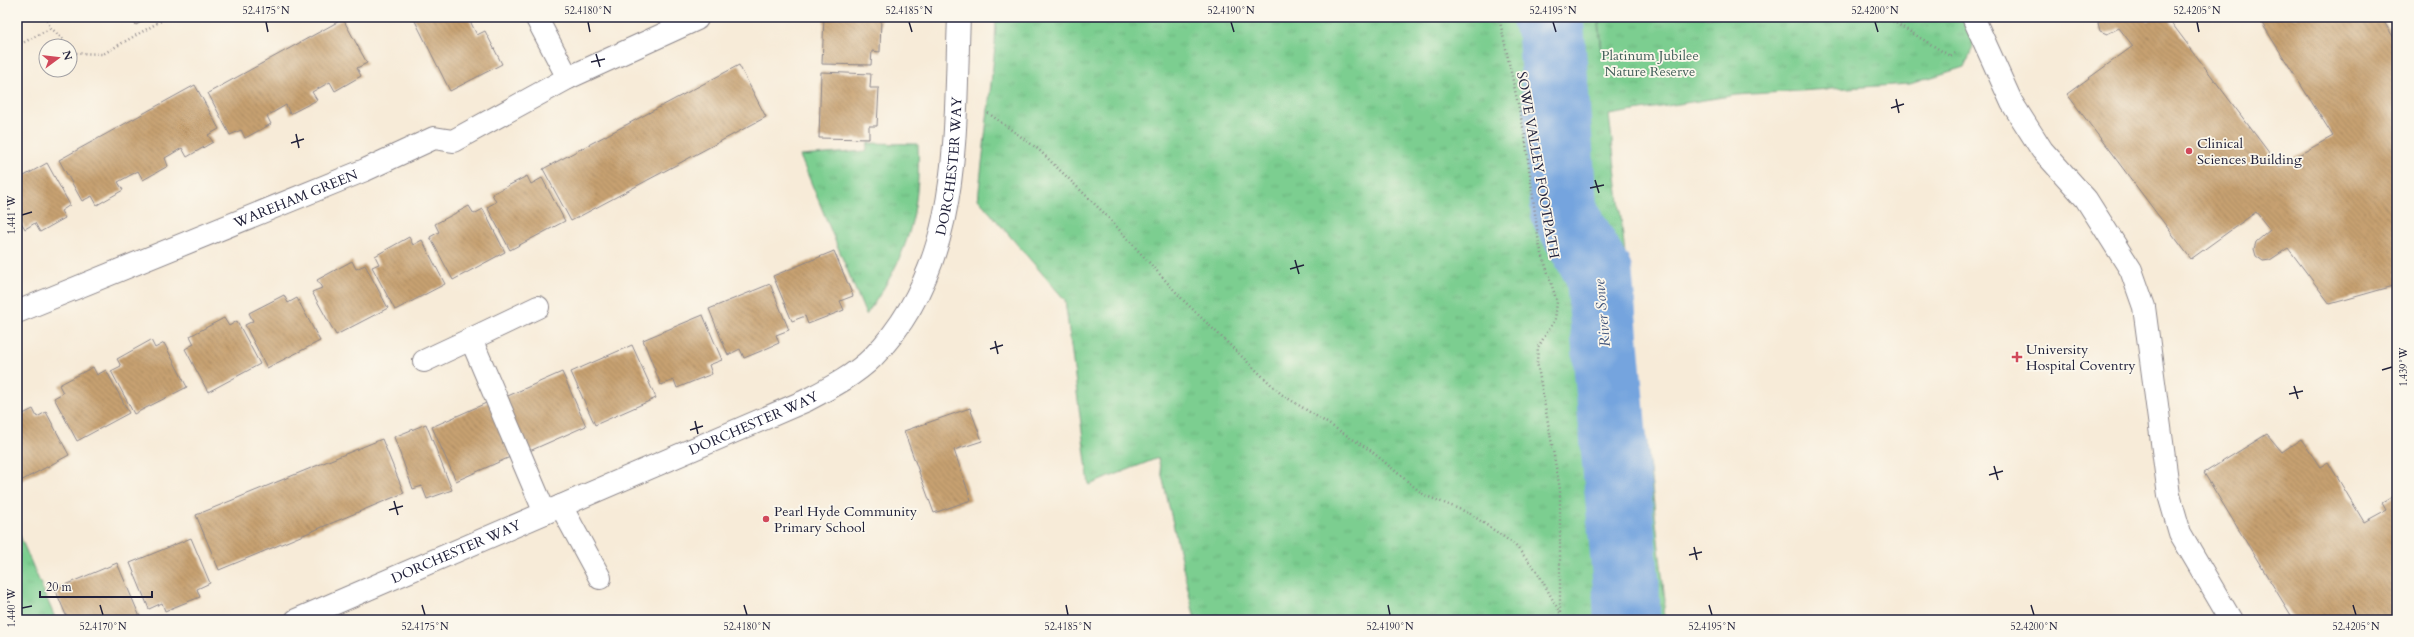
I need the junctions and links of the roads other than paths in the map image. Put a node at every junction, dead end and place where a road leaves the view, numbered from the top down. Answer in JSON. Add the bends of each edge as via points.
{"nodes":[{"id":1,"x":536,"y":17,"type":"edge"},
{"id":2,"x":958,"y":17,"type":"edge"},
{"id":3,"x":1973,"y":17,"type":"edge"},
{"id":4,"x":697,"y":19,"type":"dead end"},
{"id":5,"x":568,"y":78,"type":"junction"},
{"id":6,"x":538,"y":307,"type":"dead end"},
{"id":7,"x":17,"y":312,"type":"edge"},
{"id":8,"x":471,"y":339,"type":"junction"},
{"id":9,"x":424,"y":362,"type":"dead end"},
{"id":10,"x":553,"y":510,"type":"junction"},
{"id":11,"x":600,"y":578,"type":"dead end"},
{"id":12,"x":296,"y":620,"type":"edge"},
{"id":13,"x":2231,"y":620,"type":"edge"}],
"edges":[{"from":1,"to":5,"type":"street"},
{"from":2,"to":10,"type":"street","name":"DORCHESTER WAY","via":[[950,198],[938,245],[905,320],[872,358],[840,382],[804,402]]},
{"from":3,"to":13,"type":"street","via":[[2012,103],[2042,150],[2086,199],[2131,270],[2144,307],[2169,495],[2180,533]]},
{"from":4,"to":5,"type":"street","name":"WAREHAM GREEN"},
{"from":5,"to":7,"type":"street","name":"WAREHAM GREEN","via":[[453,141],[434,138],[364,170]]},
{"from":6,"to":8,"type":"street"},
{"from":8,"to":9,"type":"street"},
{"from":8,"to":10,"type":"street"},
{"from":10,"to":11,"type":"street"},
{"from":10,"to":12,"type":"street","name":"DORCHESTER WAY"}]}
